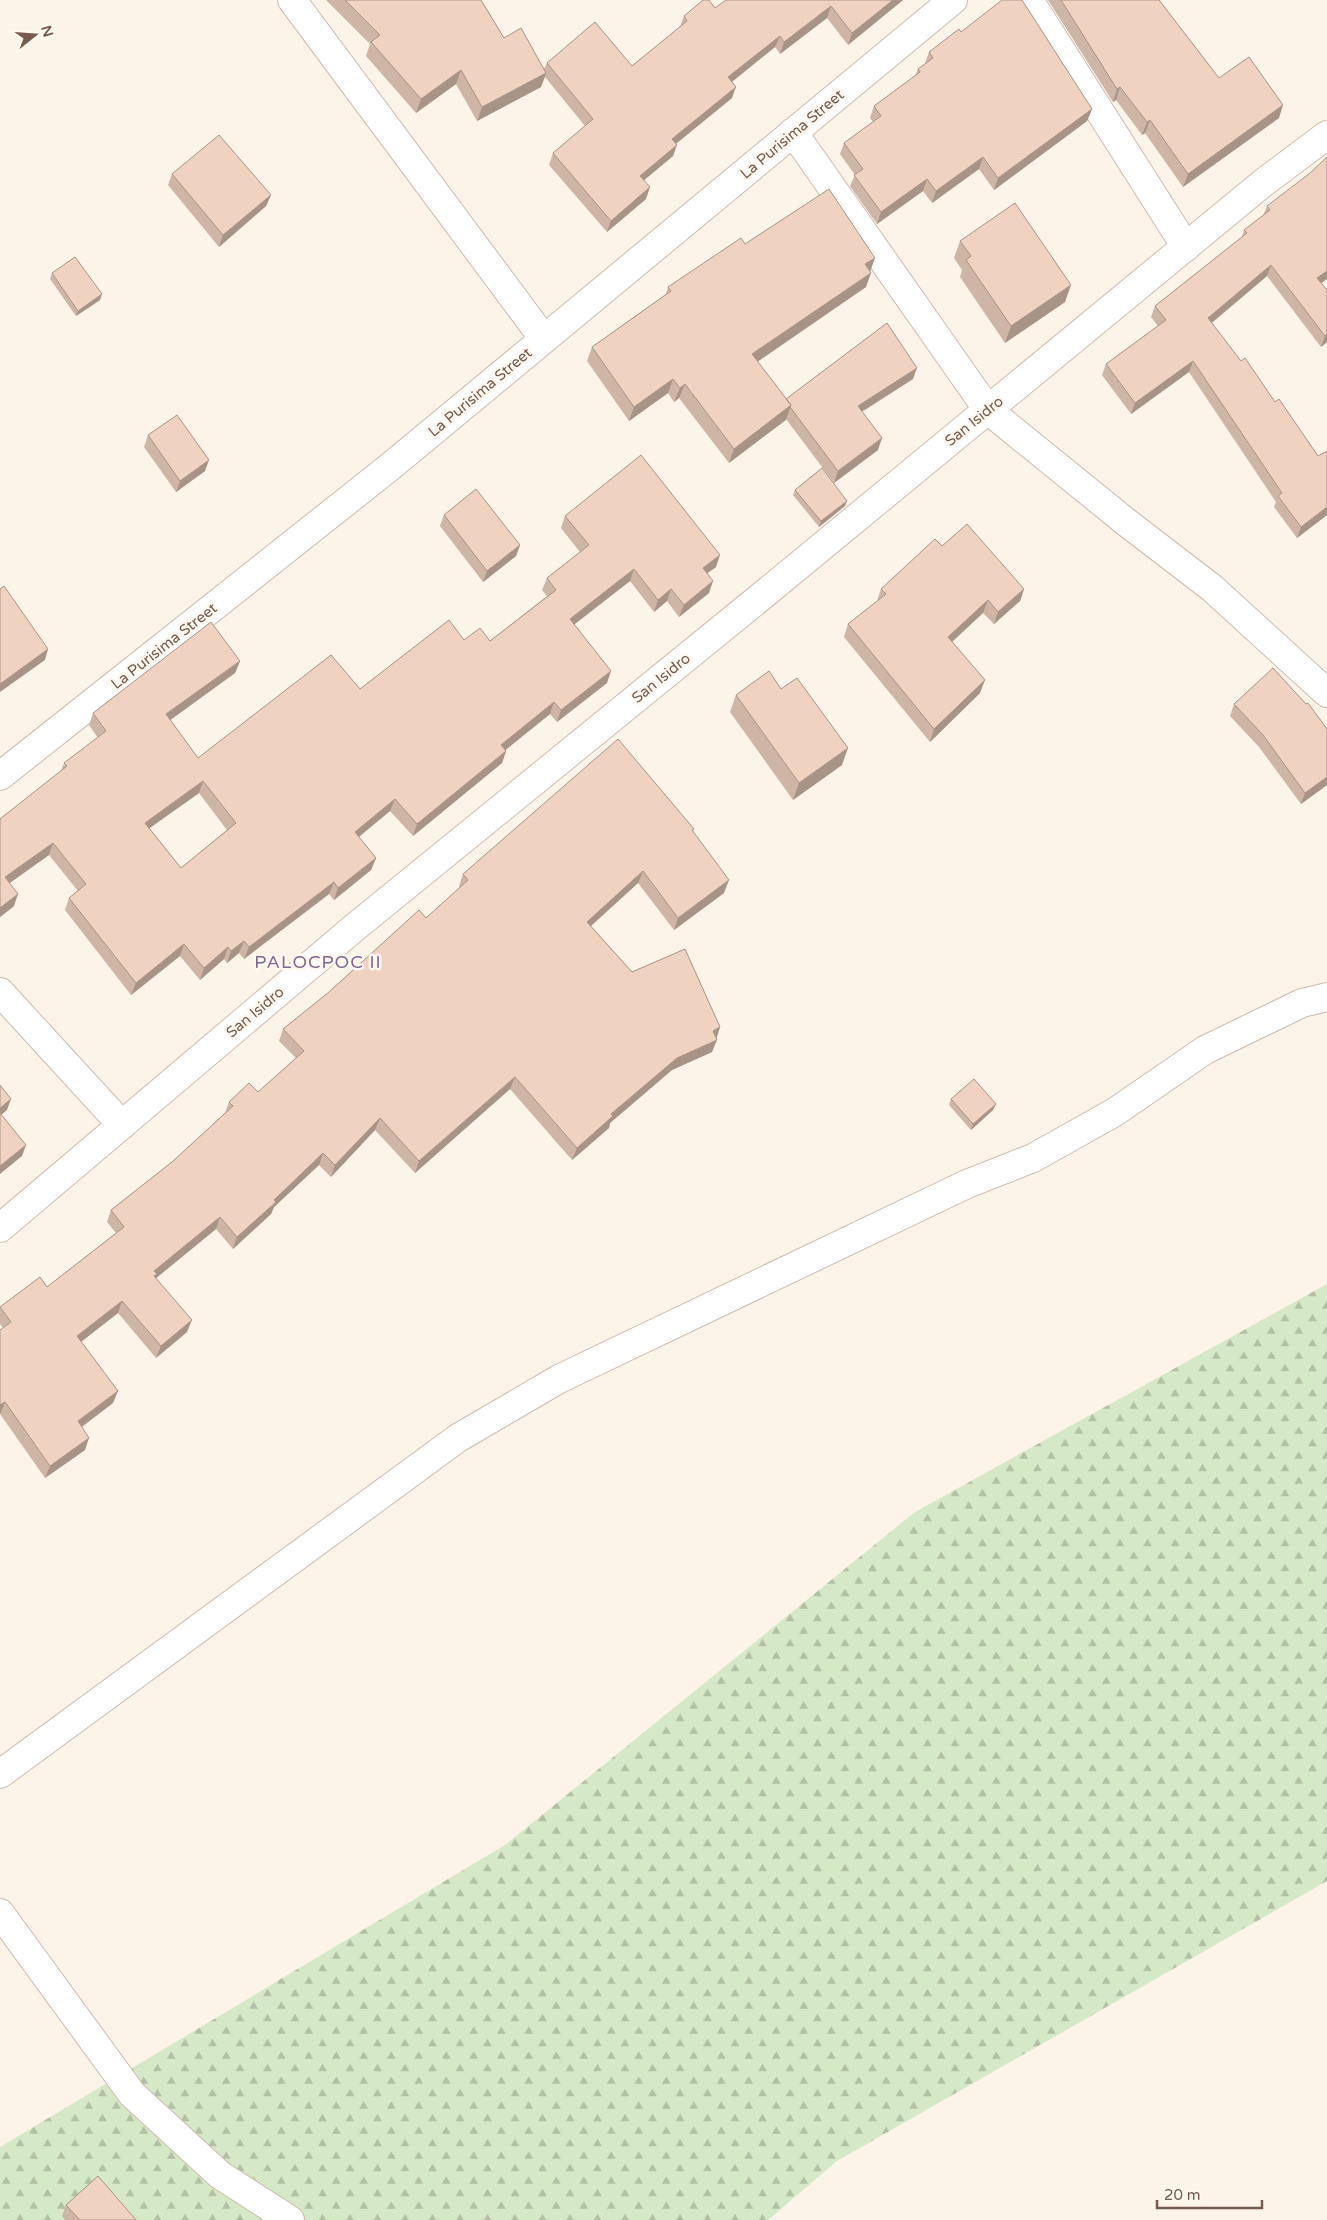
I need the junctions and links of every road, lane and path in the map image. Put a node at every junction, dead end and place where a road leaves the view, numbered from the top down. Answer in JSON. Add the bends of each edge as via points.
{"nodes":[{"id":1,"x":292,"y":0,"type":"edge"},
{"id":2,"x":953,"y":0,"type":"edge"},
{"id":3,"x":1029,"y":0,"type":"edge"},
{"id":4,"x":793,"y":132,"type":"junction"},
{"id":5,"x":1327,"y":135,"type":"edge"},
{"id":6,"x":1186,"y":247,"type":"junction"},
{"id":7,"x":544,"y":339,"type":"junction"},
{"id":8,"x":988,"y":410,"type":"junction"},
{"id":9,"x":1327,"y":693,"type":"edge"},
{"id":10,"x":0,"y":776,"type":"edge"},
{"id":11,"x":0,"y":992,"type":"edge"},
{"id":12,"x":1327,"y":997,"type":"edge"},
{"id":13,"x":122,"y":1125,"type":"junction"},
{"id":14,"x":0,"y":1228,"type":"edge"},
{"id":15,"x":0,"y":1774,"type":"edge"},
{"id":16,"x":0,"y":1914,"type":"edge"},
{"id":17,"x":290,"y":2220,"type":"edge"}],
"edges":[{"from":1,"to":7,"type":"street"},
{"from":2,"to":4,"type":"street","name":"La Purisima Street"},
{"from":3,"to":6,"type":"street"},
{"from":4,"to":7,"type":"street","name":"La Purisima Street"},
{"from":4,"to":8,"type":"street"},
{"from":5,"to":6,"type":"street","name":"San Isidro"},
{"from":6,"to":8,"type":"street","name":"San Isidro"},
{"from":7,"to":10,"type":"street","name":"La Purisima Street","via":[[391,466]]},
{"from":8,"to":9,"type":"street","via":[[1212,588]]},
{"from":8,"to":13,"type":"street","name":"San Isidro","via":[[354,928]]},
{"from":11,"to":13,"type":"street"},
{"from":12,"to":15,"type":"street","via":[[1302,1003],[1206,1050],[1115,1112],[1033,1158],[967,1184],[559,1379],[475,1428]]},
{"from":13,"to":14,"type":"street","name":"San Isidro"},
{"from":16,"to":17,"type":"street","via":[[132,2094],[220,2175]]}]}
